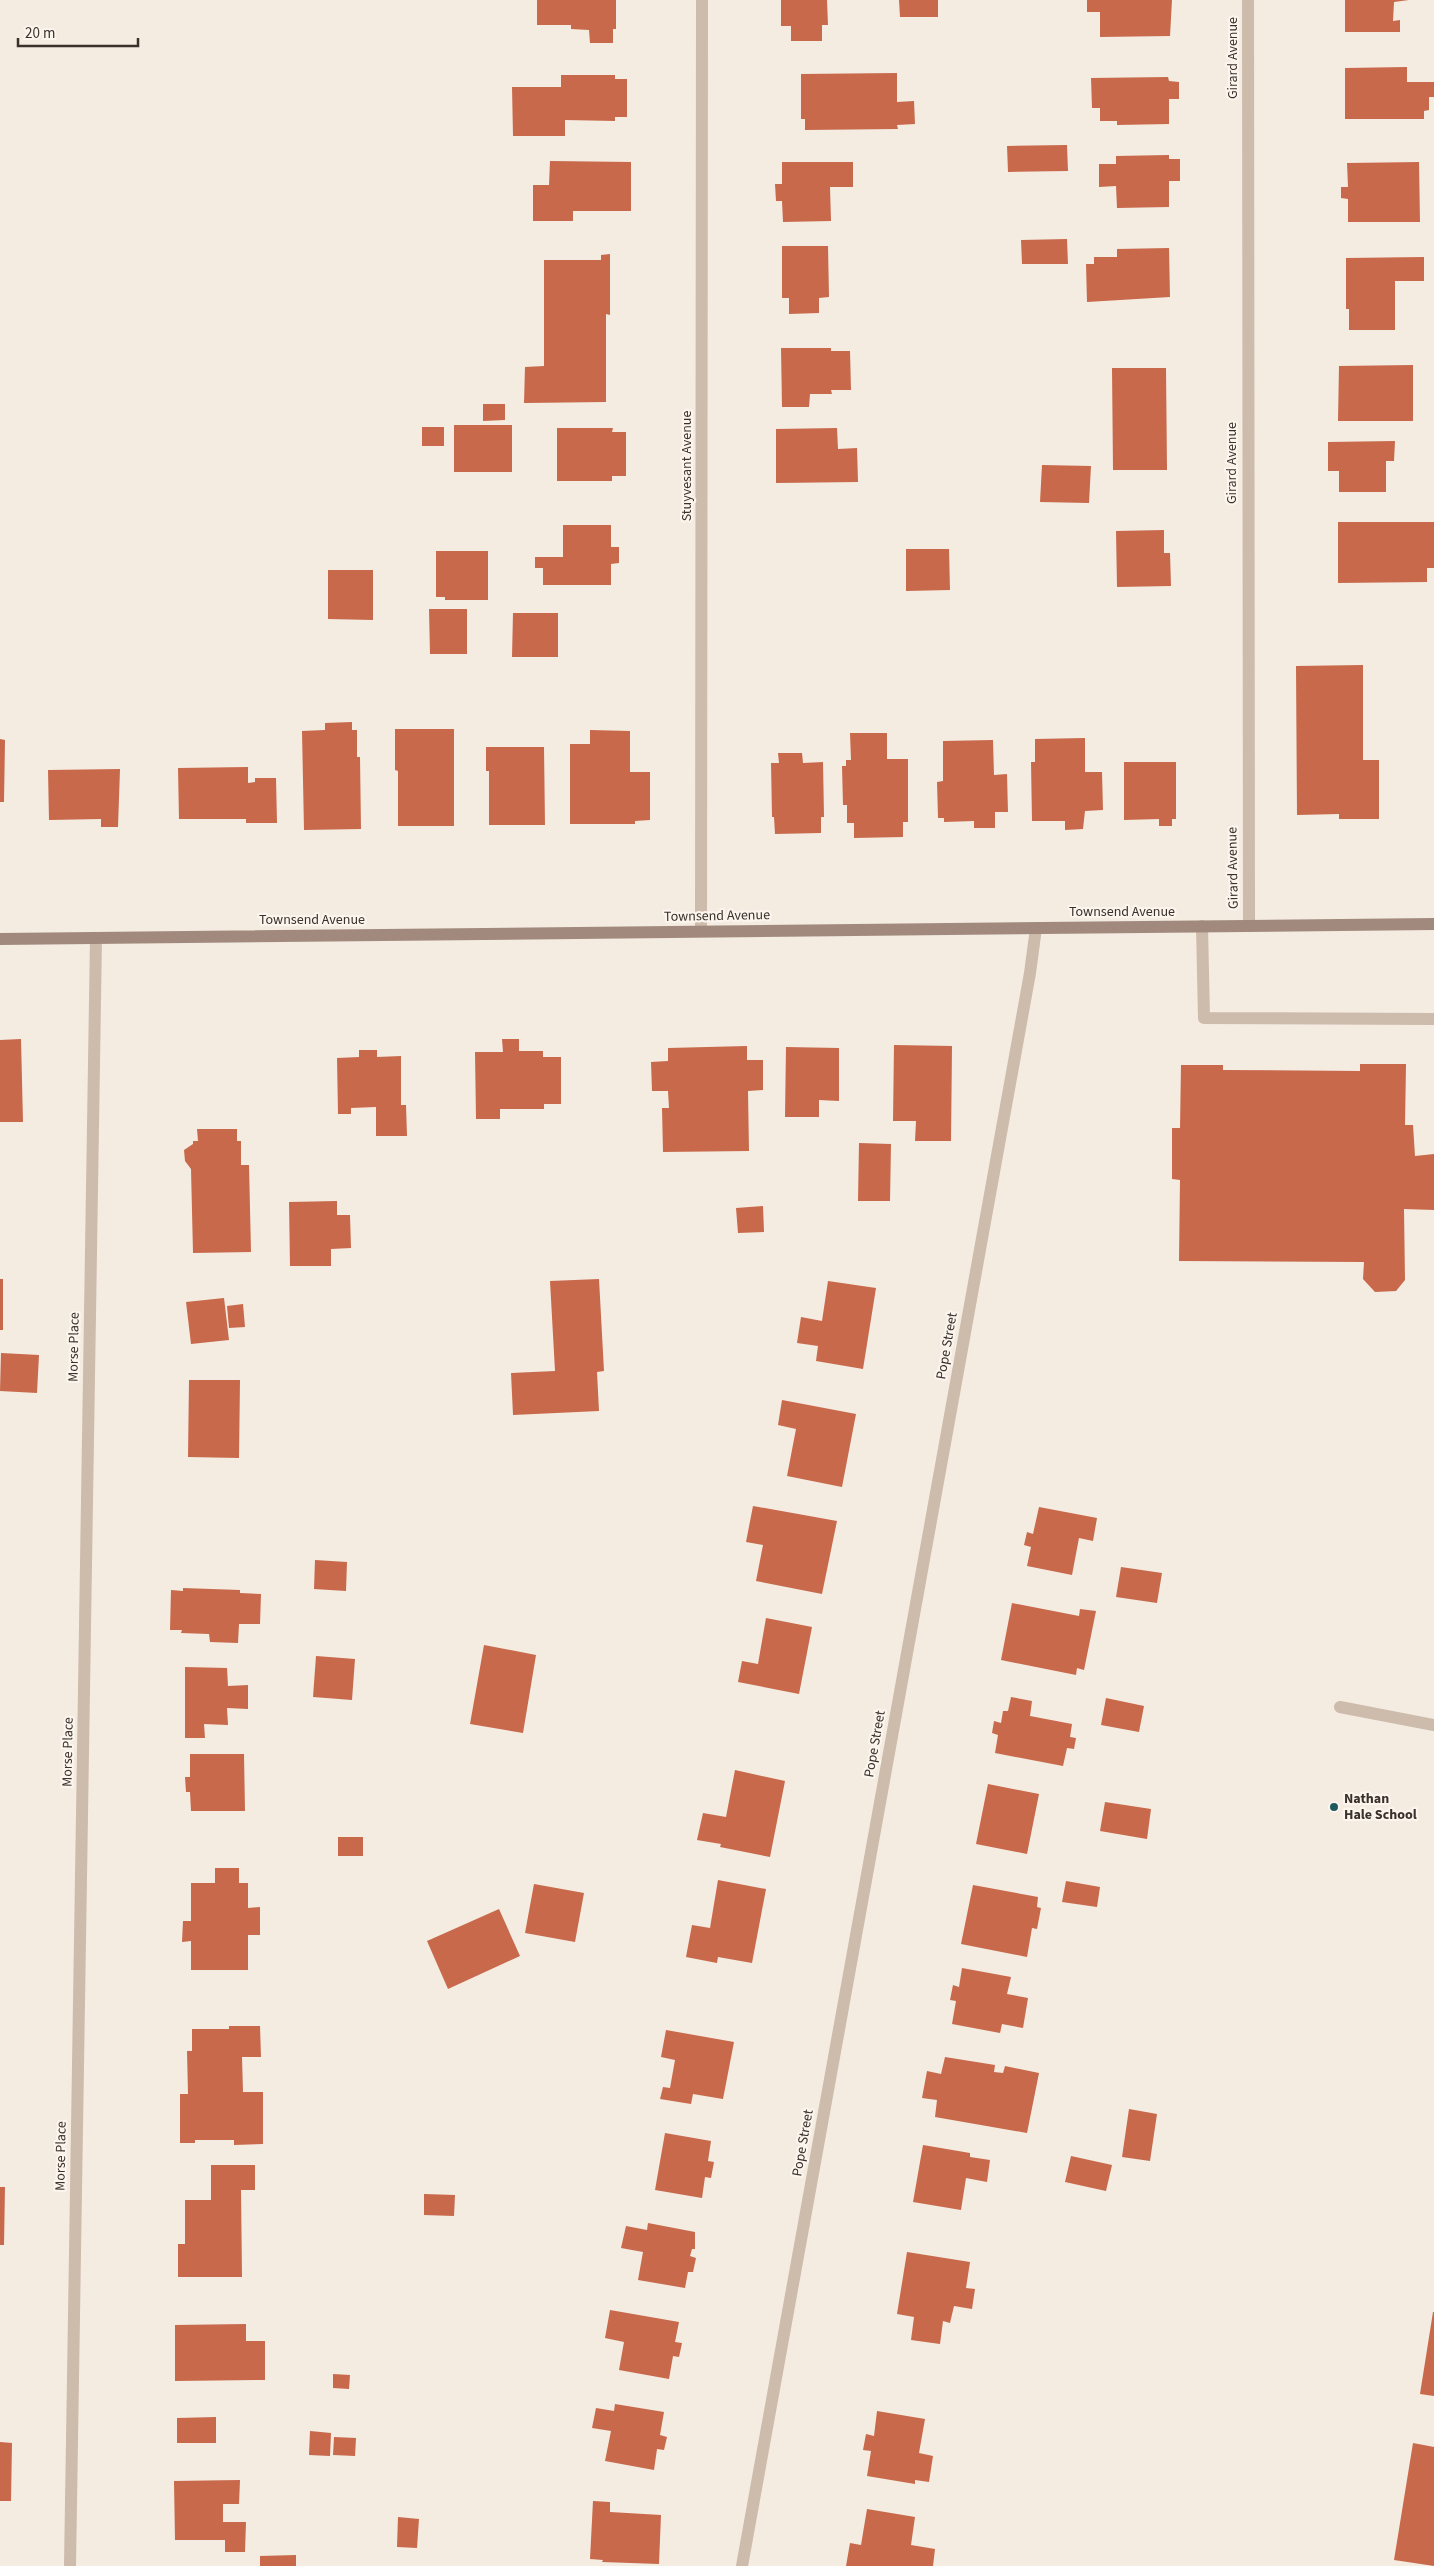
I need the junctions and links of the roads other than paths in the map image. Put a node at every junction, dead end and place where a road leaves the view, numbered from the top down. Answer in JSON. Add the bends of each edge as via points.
{"nodes":[{"id":1,"x":702,"y":0,"type":"edge"},
{"id":2,"x":1248,"y":0,"type":"edge"},
{"id":3,"x":1434,"y":924,"type":"edge"},
{"id":4,"x":1202,"y":926,"type":"junction"},
{"id":5,"x":1249,"y":926,"type":"junction"},
{"id":6,"x":1036,"y":928,"type":"junction"},
{"id":7,"x":701,"y":931,"type":"junction"},
{"id":8,"x":96,"y":938,"type":"junction"},
{"id":9,"x":0,"y":939,"type":"edge"},
{"id":10,"x":1434,"y":1019,"type":"edge"},
{"id":11,"x":1340,"y":1707,"type":"dead end"},
{"id":12,"x":1434,"y":1725,"type":"edge"},
{"id":13,"x":70,"y":2566,"type":"edge"},
{"id":14,"x":742,"y":2566,"type":"edge"}],
"edges":[{"from":1,"to":7,"type":"street","name":"Stuyvesant Avenue"},
{"from":2,"to":5,"type":"street","name":"Girard Avenue"},
{"from":3,"to":5,"type":"main road","name":"Townsend Avenue"},
{"from":4,"to":5,"type":"main road","name":"Townsend Avenue"},
{"from":4,"to":6,"type":"main road","name":"Townsend Avenue"},
{"from":4,"to":10,"type":"street","via":[[1204,1018]]},
{"from":6,"to":7,"type":"main road","name":"Townsend Avenue"},
{"from":6,"to":14,"type":"street","name":"Pope Street"},
{"from":7,"to":8,"type":"main road","name":"Townsend Avenue"},
{"from":8,"to":9,"type":"main road","name":"Townsend Avenue"},
{"from":8,"to":13,"type":"street","name":"Morse Place"},
{"from":11,"to":12,"type":"street"}]}
